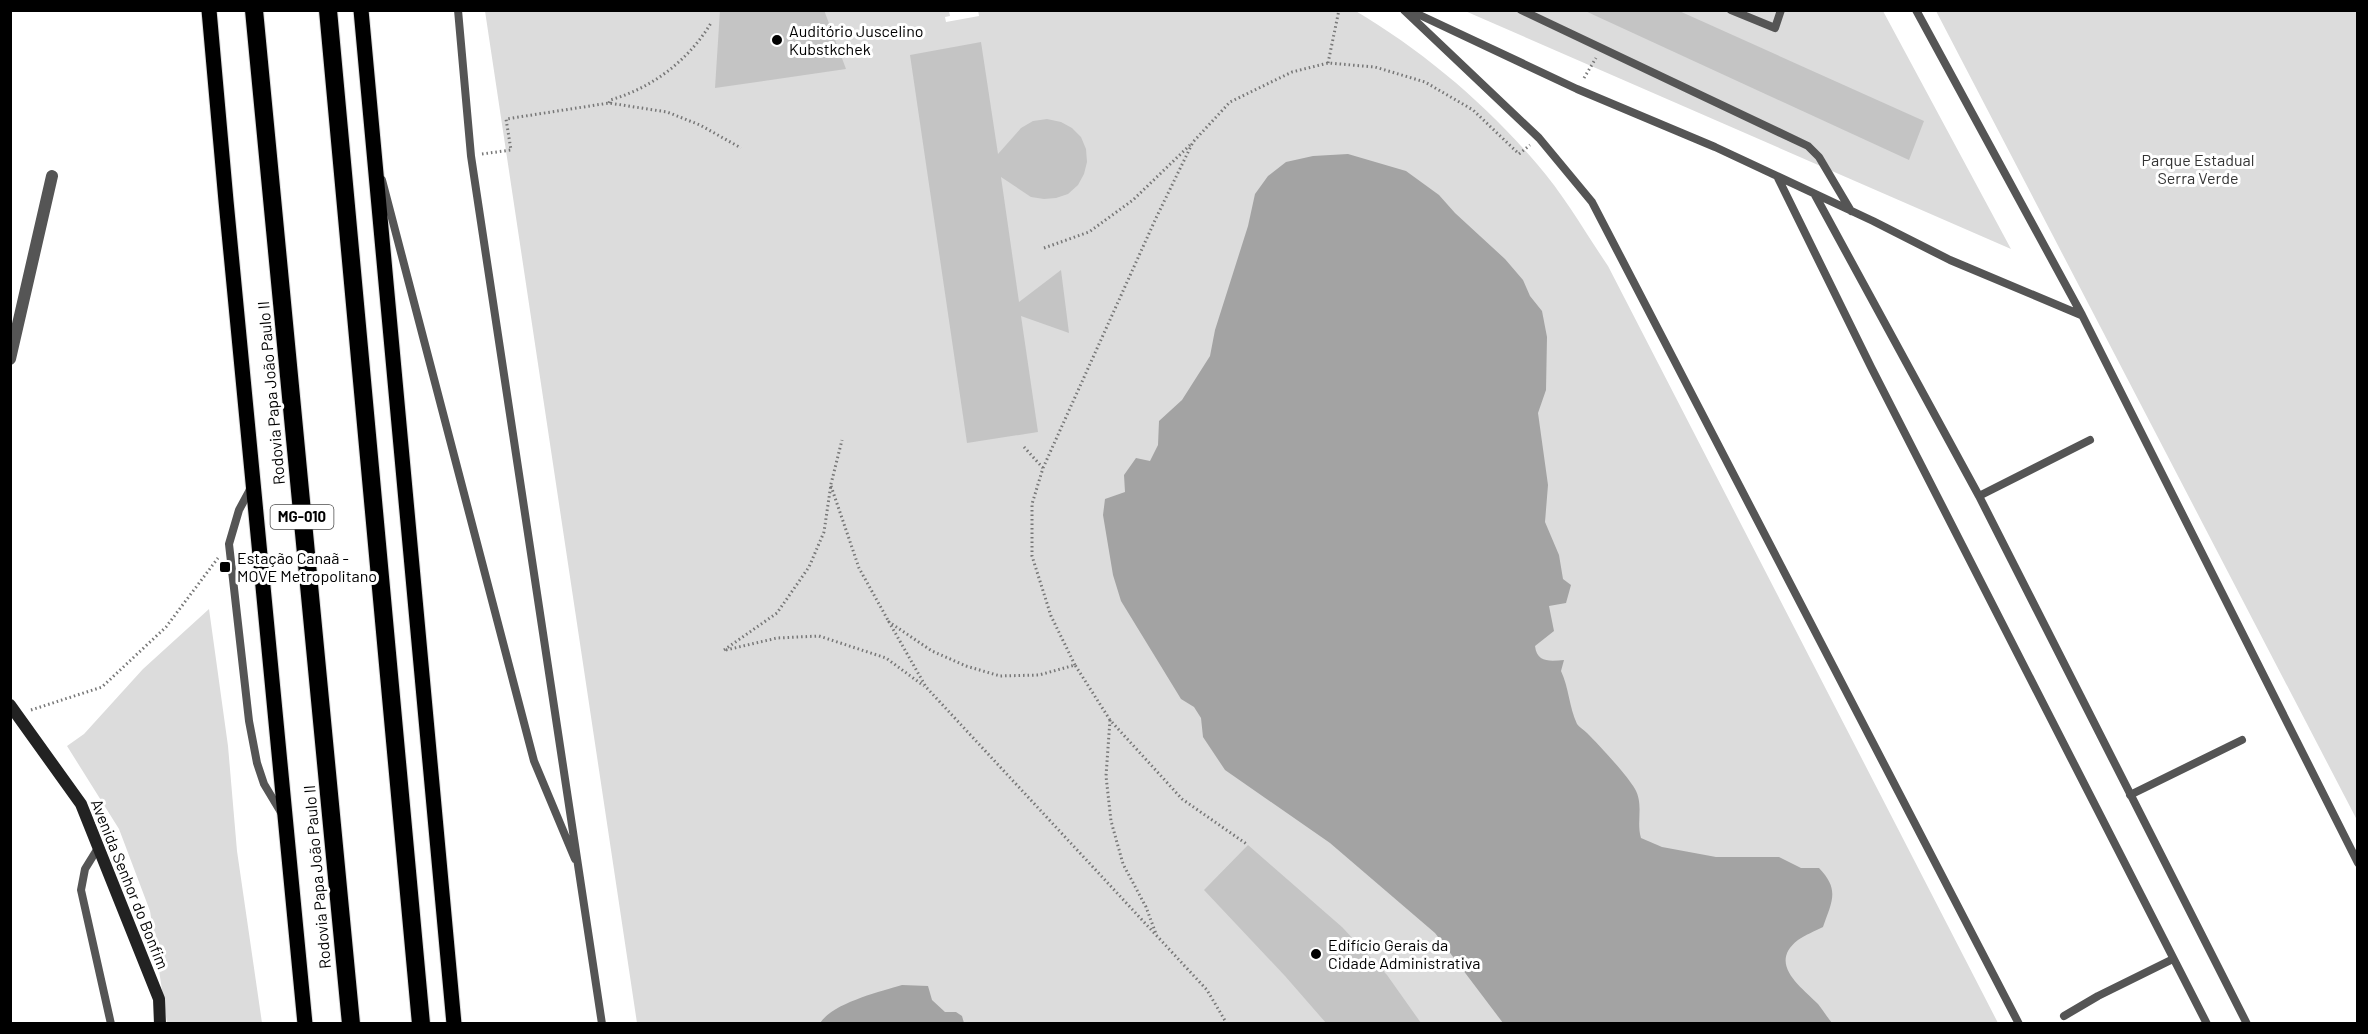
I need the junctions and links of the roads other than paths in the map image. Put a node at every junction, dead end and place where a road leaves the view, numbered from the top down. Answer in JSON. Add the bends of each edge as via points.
{"nodes":[{"id":1,"x":209,"y":10,"type":"edge"},
{"id":2,"x":254,"y":10,"type":"edge"},
{"id":3,"x":328,"y":10,"type":"edge"},
{"id":4,"x":361,"y":10,"type":"edge"},
{"id":5,"x":458,"y":10,"type":"edge"},
{"id":6,"x":1404,"y":10,"type":"edge"},
{"id":7,"x":1409,"y":10,"type":"edge"},
{"id":8,"x":1521,"y":10,"type":"edge"},
{"id":9,"x":1731,"y":10,"type":"edge"},
{"id":10,"x":1781,"y":10,"type":"edge"},
{"id":11,"x":1916,"y":10,"type":"edge"},
{"id":12,"x":374,"y":146,"type":"junction"},
{"id":13,"x":52,"y":176,"type":"dead end"},
{"id":14,"x":1778,"y":177,"type":"junction"},
{"id":15,"x":1815,"y":195,"type":"junction"},
{"id":16,"x":1851,"y":211,"type":"junction"},
{"id":17,"x":2082,"y":315,"type":"junction"},
{"id":18,"x":10,"y":359,"type":"edge"},
{"id":19,"x":2090,"y":441,"type":"dead end"},
{"id":20,"x":254,"y":483,"type":"junction"},
{"id":21,"x":1979,"y":496,"type":"junction"},
{"id":22,"x":14,"y":710,"type":"edge"},
{"id":23,"x":2242,"y":740,"type":"dead end"},
{"id":24,"x":2130,"y":795,"type":"junction"},
{"id":25,"x":286,"y":822,"type":"junction"},
{"id":26,"x":98,"y":848,"type":"junction"},
{"id":27,"x":2358,"y":863,"type":"edge"},
{"id":28,"x":580,"y":871,"type":"junction"},
{"id":29,"x":2174,"y":959,"type":"junction"},
{"id":30,"x":2064,"y":1016,"type":"dead end"},
{"id":31,"x":111,"y":1023,"type":"edge"},
{"id":32,"x":160,"y":1023,"type":"edge"},
{"id":33,"x":305,"y":1023,"type":"edge"},
{"id":34,"x":351,"y":1023,"type":"edge"},
{"id":35,"x":421,"y":1023,"type":"edge"},
{"id":36,"x":454,"y":1023,"type":"edge"},
{"id":37,"x":602,"y":1023,"type":"edge"},
{"id":38,"x":2019,"y":1023,"type":"edge"},
{"id":39,"x":2207,"y":1023,"type":"edge"},
{"id":40,"x":2247,"y":1023,"type":"edge"}],
"edges":[{"from":1,"to":20,"type":"main road","number":"MG-010"},
{"from":2,"to":34,"type":"highway","name":"Rodovia Papa João Paulo II","number":"MG-010"},
{"from":3,"to":35,"type":"highway"},
{"from":4,"to":12,"type":"main road"},
{"from":5,"to":28,"type":"lane","via":[[471,156]]},
{"from":6,"to":38,"type":"lane","via":[[1539,138],[1592,202]]},
{"from":7,"to":14,"type":"lane"},
{"from":8,"to":16,"type":"lane","via":[[1808,146],[1819,157]]},
{"from":9,"to":10,"type":"lane","via":[[1774,28]]},
{"from":11,"to":17,"type":"lane"},
{"from":12,"to":28,"type":"lane","via":[[534,761]]},
{"from":12,"to":36,"type":"main road"},
{"from":13,"to":18,"type":"street"},
{"from":14,"to":15,"type":"lane"},
{"from":14,"to":29,"type":"lane","via":[[1870,367]]},
{"from":15,"to":16,"type":"lane"},
{"from":15,"to":21,"type":"lane"},
{"from":16,"to":17,"type":"lane","via":[[1950,260]]},
{"from":17,"to":27,"type":"lane"},
{"from":19,"to":21,"type":"lane"},
{"from":20,"to":25,"type":"main road","number":"MG-010"},
{"from":20,"to":25,"type":"lane","via":[[239,510],[229,544],[257,763]]},
{"from":21,"to":24,"type":"lane"},
{"from":22,"to":26,"type":"street","name":"Avenida Senhor do Bonfim","via":[[81,804]]},
{"from":23,"to":24,"type":"lane"},
{"from":24,"to":40,"type":"lane"},
{"from":25,"to":33,"type":"main road","number":"MG-010"},
{"from":26,"to":31,"type":"lane","via":[[85,868],[81,890]]},
{"from":26,"to":32,"type":"street","name":"Avenida Senhor do Bonfim","via":[[159,999]]},
{"from":28,"to":37,"type":"lane"},
{"from":29,"to":30,"type":"lane"},
{"from":29,"to":39,"type":"lane"}]}
